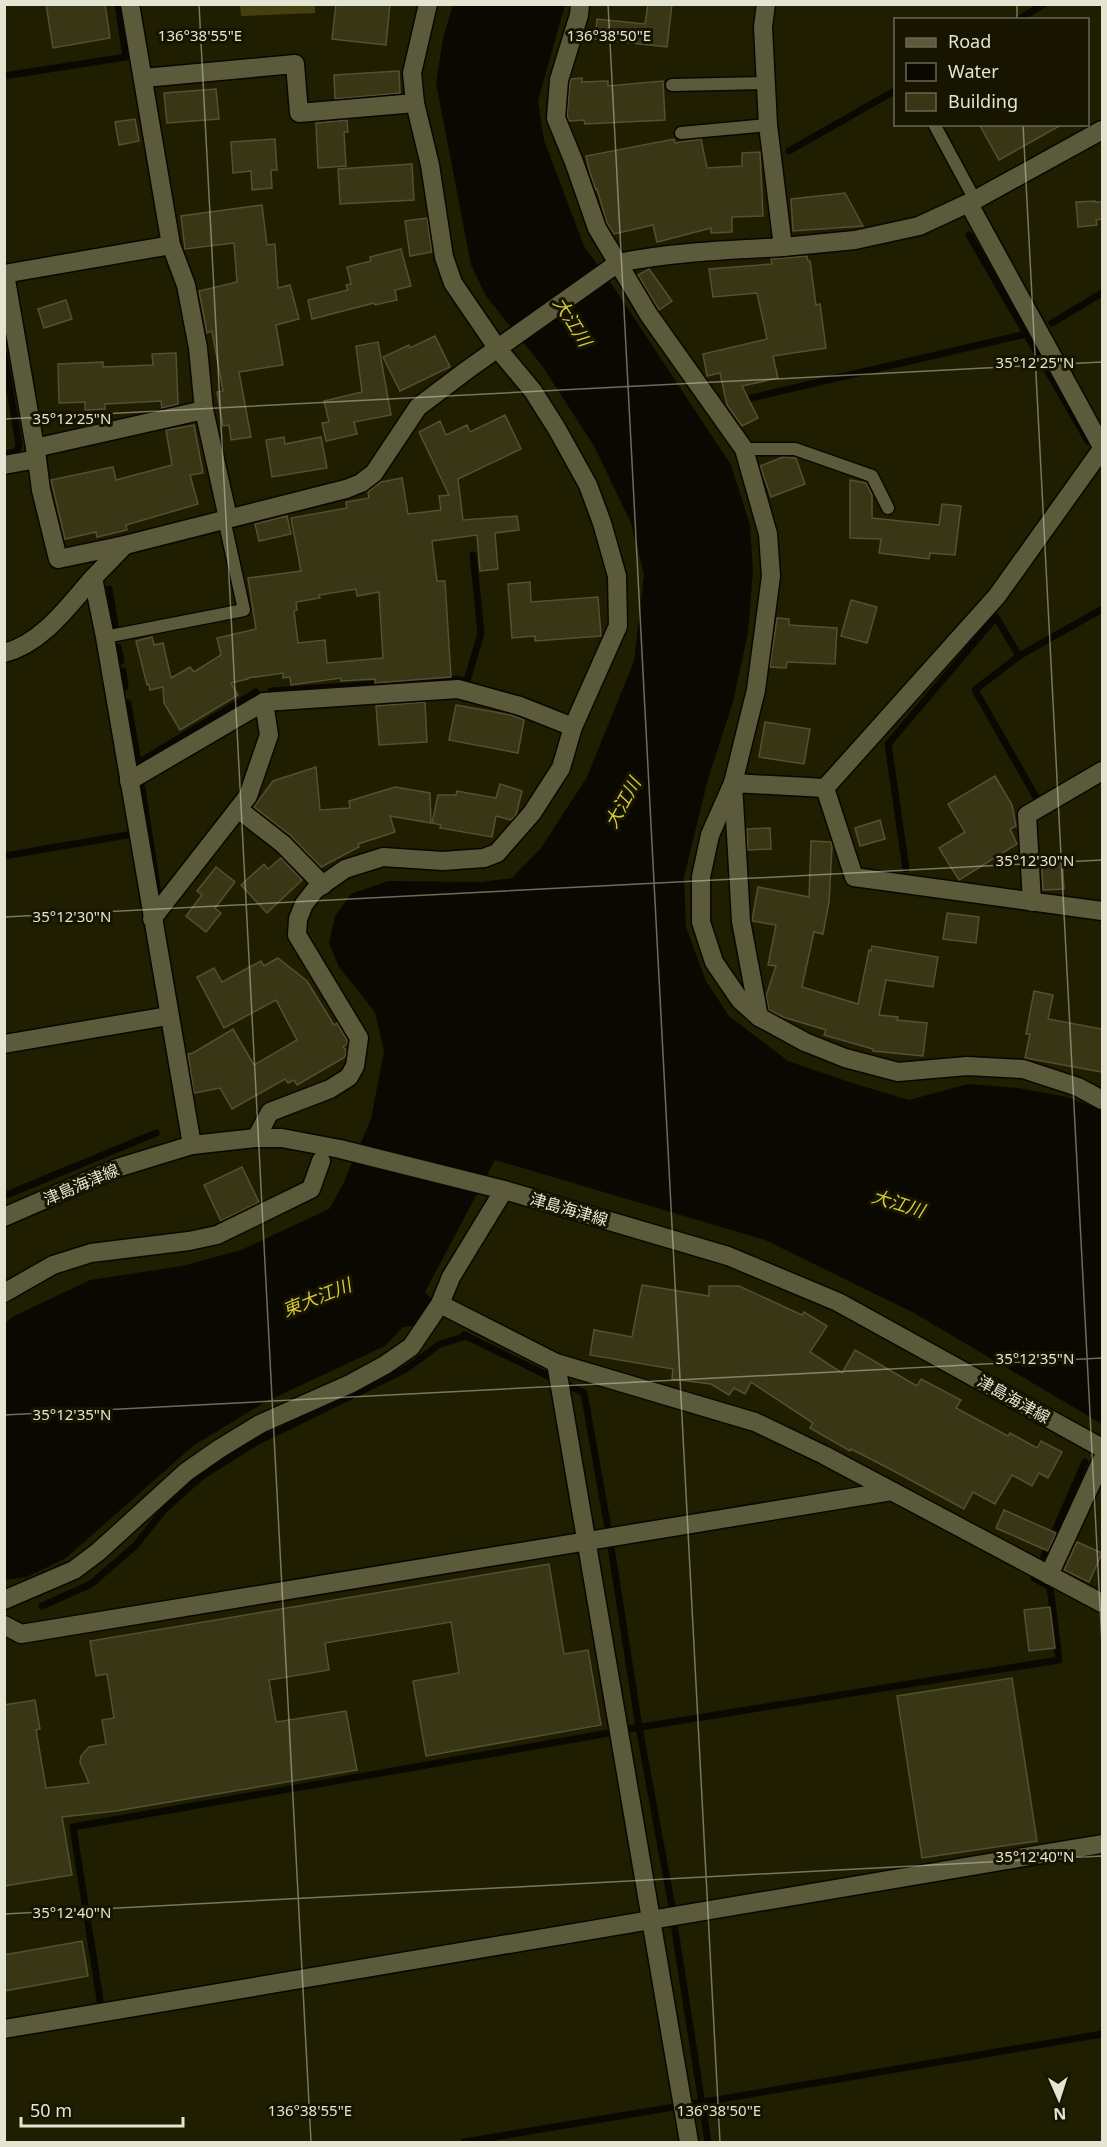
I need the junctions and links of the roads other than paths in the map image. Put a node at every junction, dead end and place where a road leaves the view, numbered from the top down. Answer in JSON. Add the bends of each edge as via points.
{"nodes":[{"id":1,"x":130,"y":4,"type":"edge"},
{"id":2,"x":428,"y":4,"type":"edge"},
{"id":3,"x":580,"y":4,"type":"edge"},
{"id":4,"x":766,"y":4,"type":"edge"},
{"id":5,"x":144,"y":78,"type":"junction"},
{"id":6,"x":766,"y":83,"type":"junction"},
{"id":7,"x":672,"y":85,"type":"dead end"},
{"id":8,"x":415,"y":103,"type":"junction"},
{"id":9,"x":768,"y":125,"type":"junction"},
{"id":10,"x":935,"y":126,"type":"edge"},
{"id":11,"x":1102,"y":130,"type":"edge"},
{"id":12,"x":681,"y":133,"type":"dead end"},
{"id":13,"x":972,"y":202,"type":"junction"},
{"id":14,"x":171,"y":246,"type":"junction"},
{"id":15,"x":783,"y":247,"type":"junction"},
{"id":16,"x":615,"y":265,"type":"junction"},
{"id":17,"x":5,"y":274,"type":"edge"},
{"id":18,"x":504,"y":345,"type":"junction"},
{"id":19,"x":204,"y":410,"type":"junction"},
{"id":20,"x":1102,"y":448,"type":"edge"},
{"id":21,"x":744,"y":449,"type":"junction"},
{"id":22,"x":36,"y":454,"type":"junction"},
{"id":23,"x":4,"y":465,"type":"edge"},
{"id":24,"x":888,"y":508,"type":"dead end"},
{"id":25,"x":226,"y":518,"type":"junction"},
{"id":26,"x":125,"y":545,"type":"junction"},
{"id":27,"x":93,"y":578,"type":"junction"},
{"id":28,"x":105,"y":637,"type":"junction"},
{"id":29,"x":4,"y":653,"type":"edge"},
{"id":30,"x":264,"y":702,"type":"junction"},
{"id":31,"x":573,"y":727,"type":"junction"},
{"id":32,"x":1102,"y":771,"type":"edge"},
{"id":33,"x":129,"y":781,"type":"junction"},
{"id":34,"x":733,"y":783,"type":"junction"},
{"id":35,"x":825,"y":788,"type":"junction"},
{"id":36,"x":238,"y":809,"type":"junction"},
{"id":37,"x":323,"y":885,"type":"junction"},
{"id":38,"x":1032,"y":902,"type":"junction"},
{"id":39,"x":1102,"y":911,"type":"edge"},
{"id":40,"x":152,"y":919,"type":"junction"},
{"id":41,"x":168,"y":1016,"type":"junction"},
{"id":42,"x":759,"y":1017,"type":"junction"},
{"id":43,"x":4,"y":1044,"type":"edge"},
{"id":44,"x":1102,"y":1100,"type":"edge"},
{"id":45,"x":256,"y":1138,"type":"junction"},
{"id":46,"x":192,"y":1145,"type":"junction"},
{"id":47,"x":321,"y":1161,"type":"dead end"},
{"id":48,"x":497,"y":1189,"type":"junction"},
{"id":49,"x":4,"y":1217,"type":"edge"},
{"id":50,"x":4,"y":1293,"type":"edge"},
{"id":51,"x":440,"y":1304,"type":"junction"},
{"id":52,"x":556,"y":1363,"type":"junction"},
{"id":53,"x":1102,"y":1448,"type":"edge"},
{"id":54,"x":1102,"y":1460,"type":"edge"},
{"id":55,"x":892,"y":1491,"type":"junction"},
{"id":56,"x":586,"y":1541,"type":"junction"},
{"id":57,"x":1049,"y":1575,"type":"junction"},
{"id":58,"x":4,"y":1600,"type":"edge"},
{"id":59,"x":1102,"y":1603,"type":"edge"},
{"id":60,"x":4,"y":1625,"type":"edge"},
{"id":61,"x":1102,"y":1844,"type":"edge"},
{"id":62,"x":651,"y":1920,"type":"junction"},
{"id":63,"x":4,"y":2029,"type":"edge"},
{"id":64,"x":689,"y":2142,"type":"edge"}],
"edges":[{"from":1,"to":5,"type":"street"},
{"from":2,"to":8,"type":"street","via":[[412,73]]},
{"from":3,"to":16,"type":"street","via":[[559,80],[556,118]]},
{"from":4,"to":6,"type":"street"},
{"from":5,"to":8,"type":"street","via":[[295,64],[299,112]]},
{"from":5,"to":14,"type":"street"},
{"from":6,"to":7,"type":"lane"},
{"from":6,"to":9,"type":"street"},
{"from":8,"to":18,"type":"street","via":[[430,165],[444,257],[453,283]]},
{"from":9,"to":12,"type":"lane"},
{"from":9,"to":15,"type":"street"},
{"from":10,"to":13,"type":"lane"},
{"from":11,"to":13,"type":"street"},
{"from":13,"to":15,"type":"street","via":[[919,226],[855,240]]},
{"from":13,"to":20,"type":"street"},
{"from":14,"to":17,"type":"street"},
{"from":14,"to":19,"type":"street","via":[[186,285]]},
{"from":15,"to":16,"type":"street","via":[[642,258]]},
{"from":16,"to":18,"type":"street"},
{"from":16,"to":21,"type":"street"},
{"from":17,"to":22,"type":"street"},
{"from":18,"to":25,"type":"street","via":[[418,407],[374,473],[361,483]]},
{"from":18,"to":31,"type":"street","via":[[588,485],[617,576],[618,626]]},
{"from":19,"to":22,"type":"street"},
{"from":19,"to":25,"type":"street"},
{"from":20,"to":35,"type":"street","via":[[997,596]]},
{"from":21,"to":24,"type":"lane","via":[[795,449],[872,476]]},
{"from":21,"to":34,"type":"street","via":[[768,534],[771,576],[756,690]]},
{"from":22,"to":23,"type":"street"},
{"from":22,"to":26,"type":"street","via":[[40,490],[58,559]]},
{"from":25,"to":26,"type":"street"},
{"from":25,"to":28,"type":"lane","via":[[244,610]]},
{"from":26,"to":27,"type":"street"},
{"from":27,"to":28,"type":"street"},
{"from":27,"to":29,"type":"street","via":[[38,636]]},
{"from":28,"to":33,"type":"street"},
{"from":30,"to":31,"type":"street","via":[[458,689]]},
{"from":30,"to":33,"type":"street"},
{"from":30,"to":36,"type":"street","via":[[269,735],[248,796]]},
{"from":31,"to":37,"type":"street","via":[[561,768],[532,813],[497,853],[484,858],[443,861],[384,857],[345,869]]},
{"from":32,"to":38,"type":"street","via":[[1027,814]]},
{"from":33,"to":40,"type":"street"},
{"from":34,"to":35,"type":"street"},
{"from":34,"to":42,"type":"street","via":[[741,921]]},
{"from":34,"to":42,"type":"street","via":[[710,835],[701,877],[702,922],[714,962],[740,1000]]},
{"from":35,"to":38,"type":"street","via":[[854,877]]},
{"from":36,"to":37,"type":"street","via":[[283,844]]},
{"from":36,"to":40,"type":"street"},
{"from":37,"to":45,"type":"street","via":[[304,904],[297,935],[358,1038],[355,1066],[349,1077],[330,1089],[270,1112]]},
{"from":38,"to":39,"type":"street"},
{"from":40,"to":41,"type":"street"},
{"from":41,"to":43,"type":"street"},
{"from":41,"to":46,"type":"street"},
{"from":42,"to":44,"type":"street","via":[[845,1058],[898,1072],[967,1066],[1023,1069],[1078,1087]]},
{"from":45,"to":46,"type":"street","name":"津島海津線"},
{"from":45,"to":48,"type":"street","name":"津島海津線","via":[[282,1138],[340,1149]]},
{"from":46,"to":49,"type":"street","name":"津島海津線","via":[[117,1168]]},
{"from":47,"to":50,"type":"street","via":[[311,1189],[217,1235],[91,1253],[53,1265]]},
{"from":48,"to":51,"type":"street"},
{"from":48,"to":53,"type":"street","name":"津島海津線","via":[[728,1256],[838,1302]]},
{"from":51,"to":52,"type":"street"},
{"from":51,"to":58,"type":"street","via":[[411,1347],[385,1365],[260,1424],[219,1449],[186,1472],[74,1570]]},
{"from":52,"to":55,"type":"street","via":[[755,1422]]},
{"from":52,"to":56,"type":"street"},
{"from":54,"to":57,"type":"street"},
{"from":55,"to":56,"type":"street"},
{"from":55,"to":57,"type":"street"},
{"from":56,"to":60,"type":"street","via":[[21,1634]]},
{"from":56,"to":62,"type":"street"},
{"from":57,"to":59,"type":"street"},
{"from":61,"to":62,"type":"street"},
{"from":62,"to":63,"type":"street"},
{"from":62,"to":64,"type":"street"}]}
